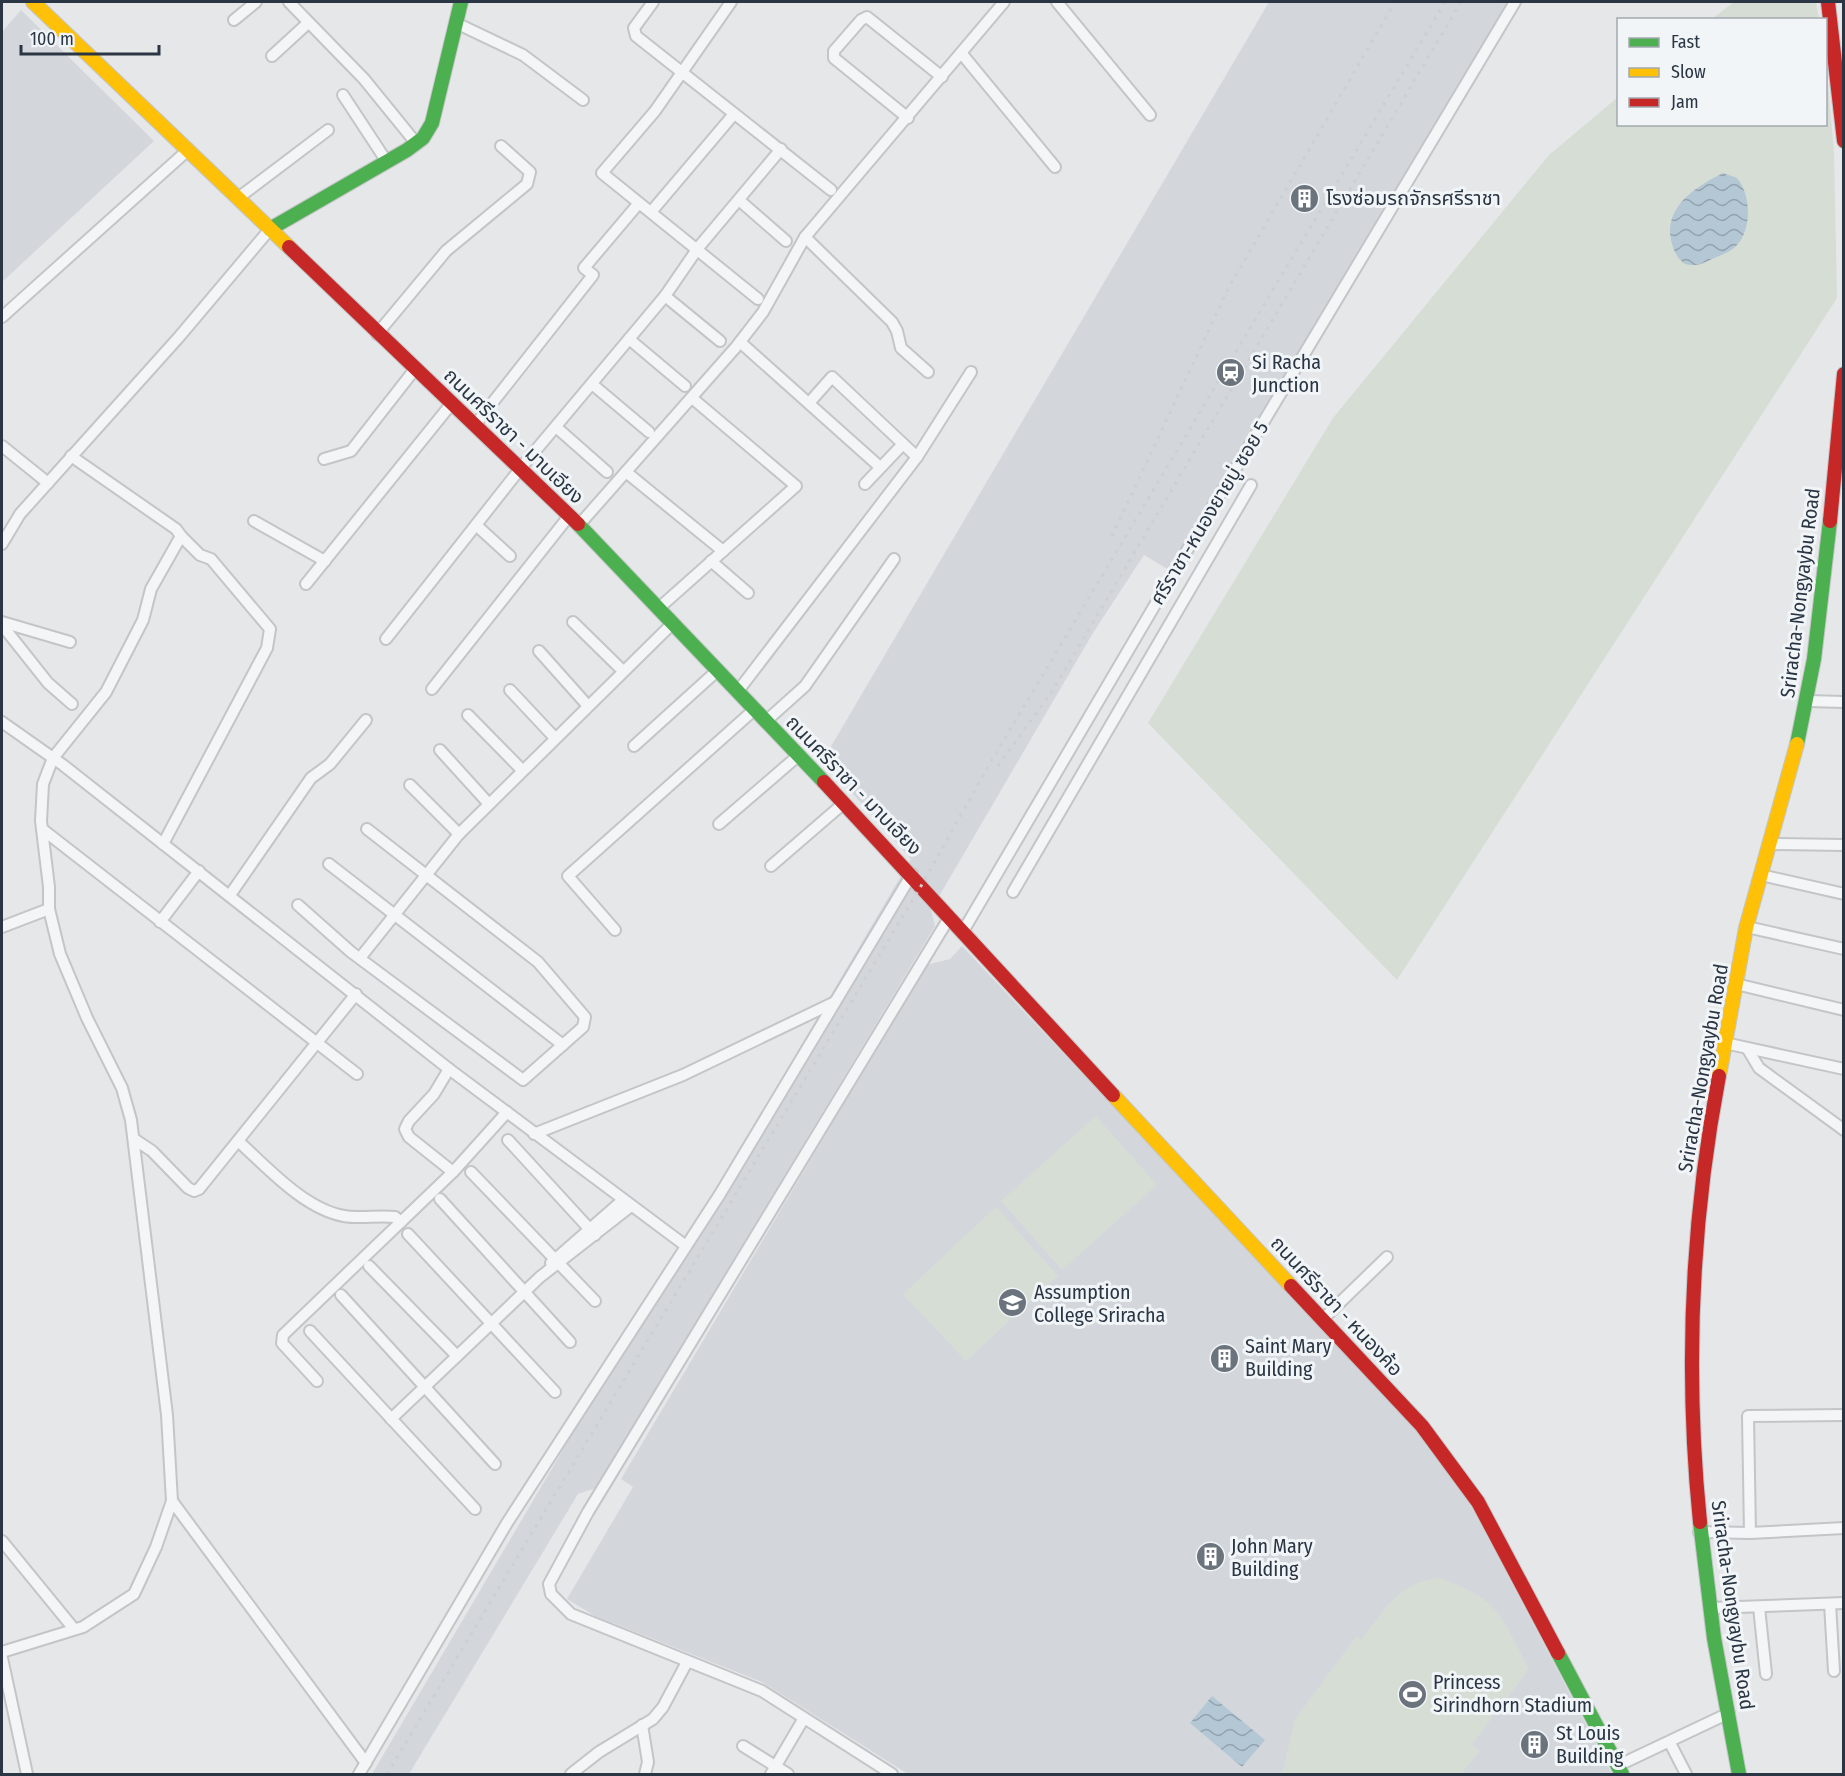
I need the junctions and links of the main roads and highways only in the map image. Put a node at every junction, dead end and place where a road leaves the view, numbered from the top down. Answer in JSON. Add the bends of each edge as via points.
{"nodes":[{"id":1,"x":33,"y":2,"type":"edge"},
{"id":2,"x":461,"y":2,"type":"edge"},
{"id":3,"x":1828,"y":2,"type":"edge"},
{"id":4,"x":1840,"y":56,"type":"edge"},
{"id":5,"x":1843,"y":115,"type":"edge"},
{"id":6,"x":1844,"y":141,"type":"edge"},
{"id":7,"x":270,"y":229,"type":"junction"},
{"id":8,"x":1844,"y":374,"type":"edge"},
{"id":9,"x":949,"y":918,"type":"joint"},
{"id":10,"x":1619,"y":1770,"type":"edge"},
{"id":11,"x":1740,"y":1774,"type":"edge"}],
"edges":[{"from":1,"to":7,"type":"main road","name":"ถนนศรีราชา - มาบเอียง"},
{"from":2,"to":7,"type":"main road","via":[[432,123],[423,138]]},
{"from":3,"to":4,"type":"main road"},
{"from":4,"to":5,"type":"main road"},
{"from":5,"to":6,"type":"main road"},
{"from":7,"to":9,"type":"main road","name":"ถนนศรีราชา - มาบเอียง","via":[[574,521],[912,874]]},
{"from":8,"to":11,"type":"main road","name":"Sriracha-Nongyaybu Road","via":[[1824,575],[1806,701],[1747,927],[1697,1221],[1692,1377],[1699,1532]]},
{"from":9,"to":10,"type":"main road","name":"ถนนศรีราชา - หนองค้อ","via":[[1422,1426],[1478,1502]]}]}
